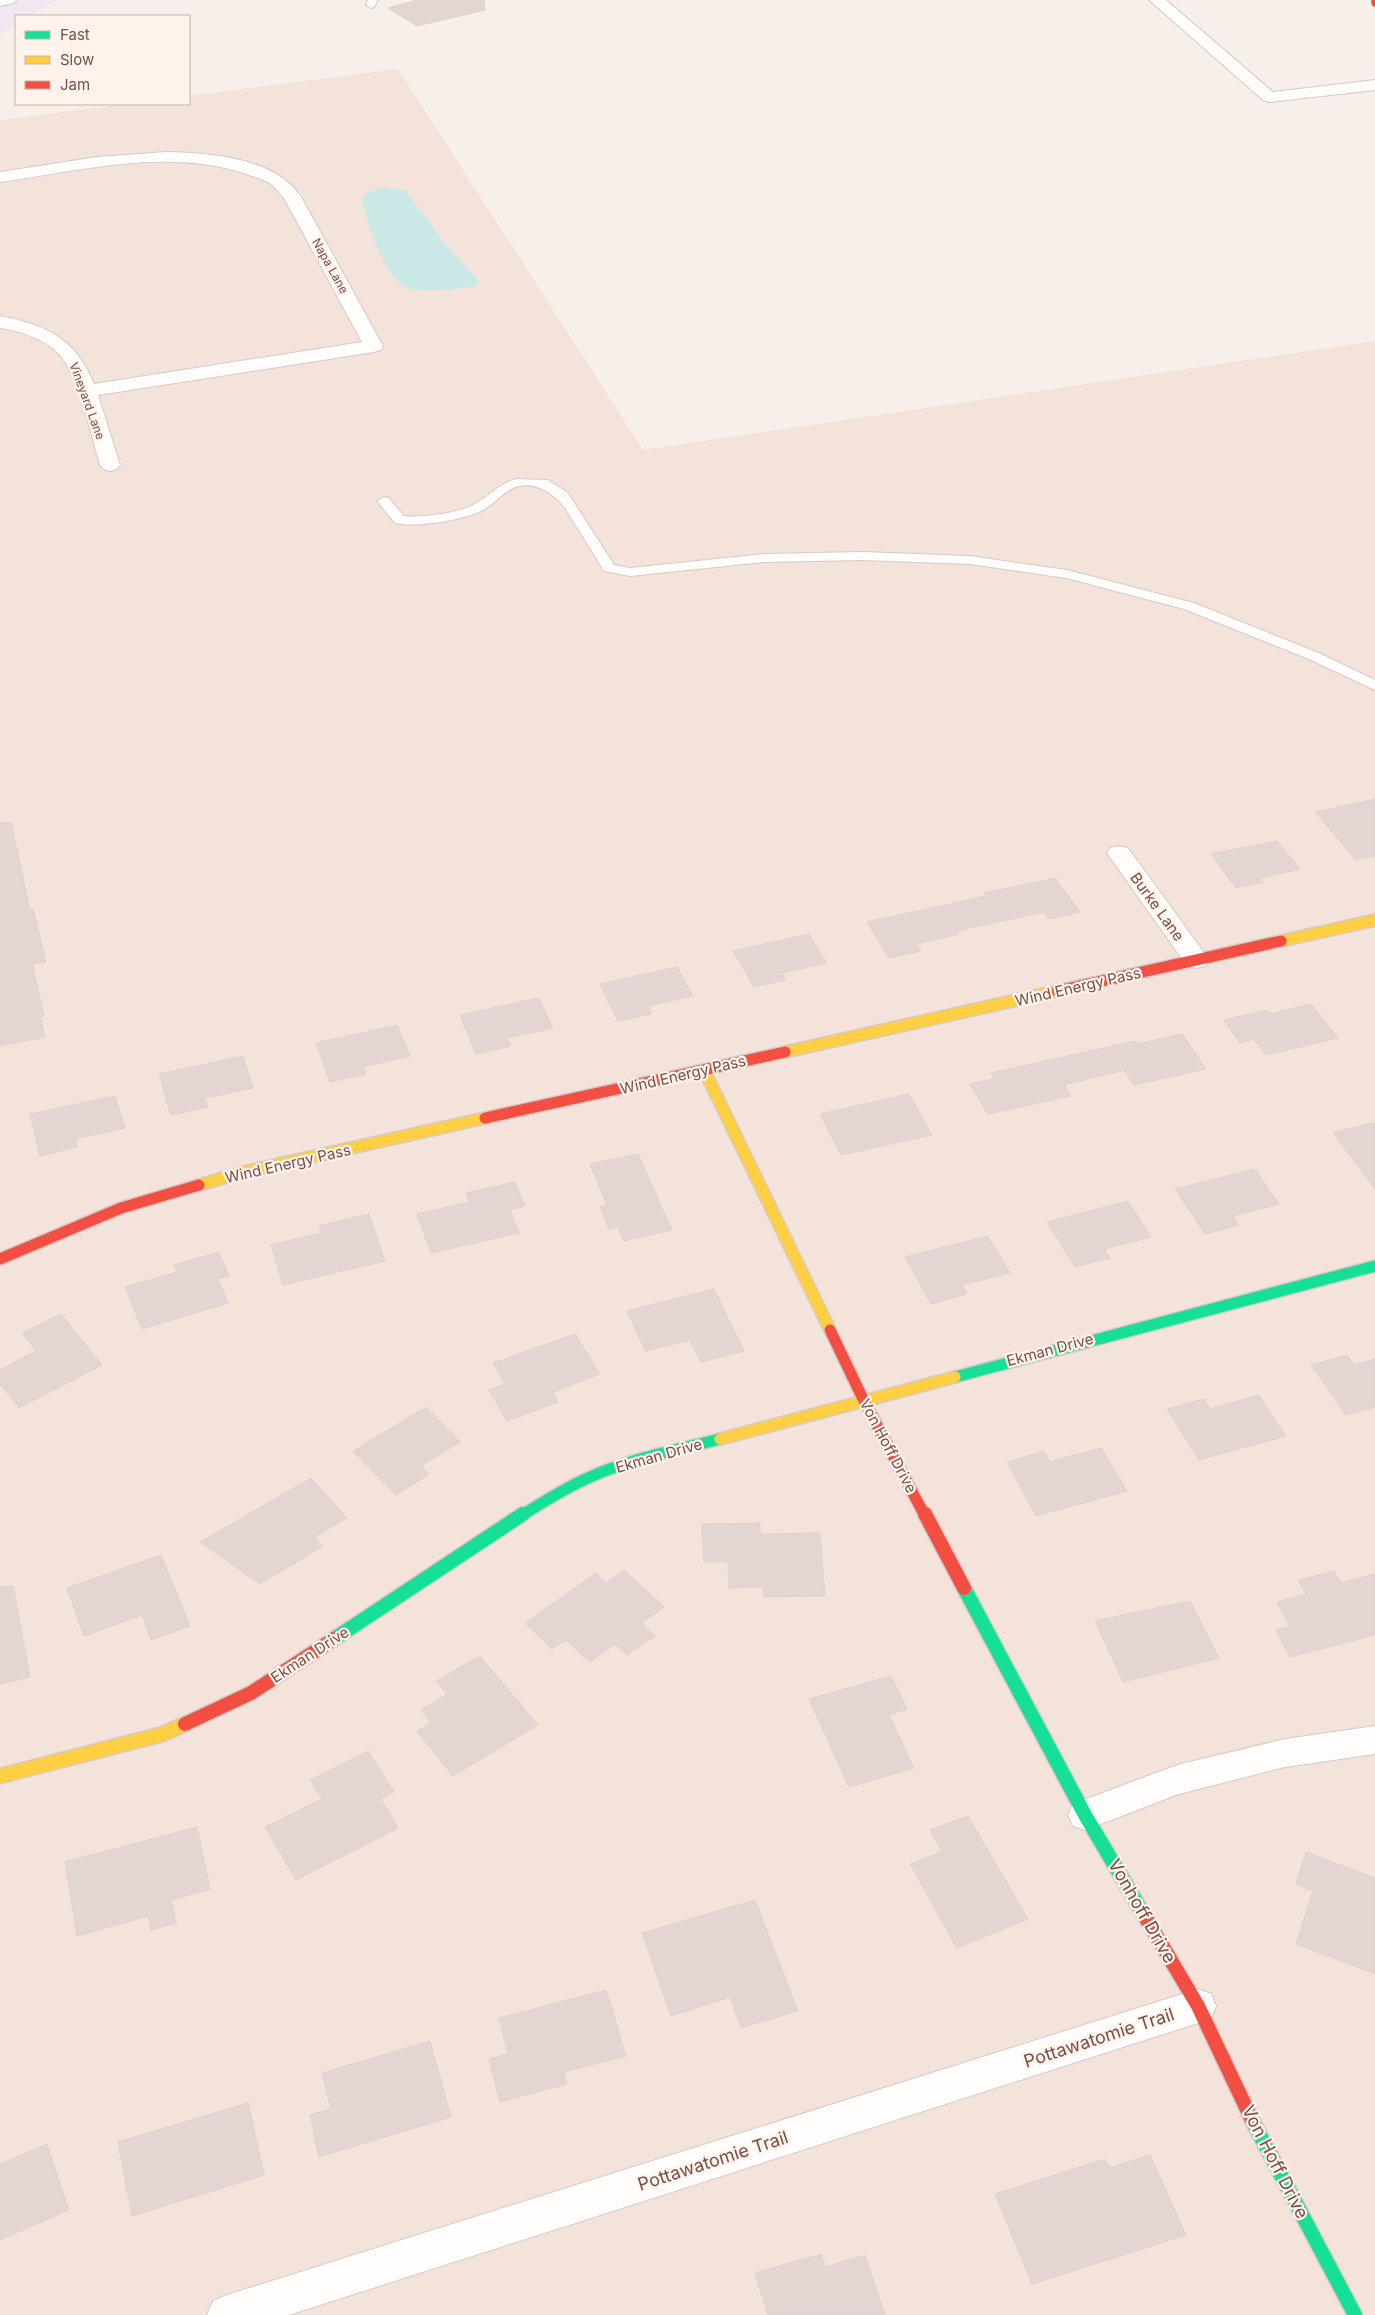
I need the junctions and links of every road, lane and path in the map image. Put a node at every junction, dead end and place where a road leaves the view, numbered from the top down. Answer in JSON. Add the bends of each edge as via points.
{"nodes":[{"id":1,"x":9,"y":0,"type":"edge"},
{"id":2,"x":1157,"y":0,"type":"edge"},
{"id":3,"x":0,"y":1,"type":"edge"},
{"id":4,"x":1375,"y":85,"type":"edge"},
{"id":5,"x":0,"y":177,"type":"edge"},
{"id":6,"x":0,"y":322,"type":"edge"},
{"id":7,"x":86,"y":391,"type":"junction"},
{"id":8,"x":110,"y":465,"type":"dead end"},
{"id":9,"x":384,"y":501,"type":"dead end"},
{"id":10,"x":1375,"y":686,"type":"edge"},
{"id":11,"x":1119,"y":853,"type":"dead end"},
{"id":12,"x":1375,"y":920,"type":"edge"},
{"id":13,"x":1196,"y":960,"type":"junction"},
{"id":14,"x":704,"y":1070,"type":"junction"},
{"id":15,"x":1,"y":1257,"type":"edge"},
{"id":16,"x":1375,"y":1266,"type":"edge"},
{"id":17,"x":863,"y":1399,"type":"junction"},
{"id":18,"x":1375,"y":1740,"type":"edge"},
{"id":19,"x":0,"y":1776,"type":"edge"},
{"id":20,"x":1085,"y":1815,"type":"junction"},
{"id":21,"x":1198,"y":2006,"type":"junction"},
{"id":22,"x":227,"y":2315,"type":"edge"},
{"id":23,"x":1355,"y":2315,"type":"edge"}],
"edges":[{"from":1,"to":3,"type":"street"},
{"from":2,"to":4,"type":"street","via":[[1270,97]]},
{"from":5,"to":7,"type":"street","name":"Napa Lane","via":[[141,158],[185,156],[251,168],[277,180],[290,195],[374,346]]},
{"from":6,"to":7,"type":"street","name":"Vineyard Lane","via":[[44,335],[70,355]]},
{"from":7,"to":8,"type":"street","name":"Vineyard Lane"},
{"from":9,"to":10,"type":"lane","via":[[400,520],[414,521],[478,508],[505,487],[516,483],[543,483],[563,496],[609,568],[618,571],[765,558],[862,556],[970,560],[1067,574],[1189,606],[1316,657]]},
{"from":11,"to":13,"type":"street","name":"Burke Lane"},
{"from":12,"to":13,"type":"street","name":"Wind Energy Pass"},
{"from":13,"to":14,"type":"street","name":"Wind Energy Pass"},
{"from":14,"to":15,"type":"street","name":"Wind Energy Pass","via":[[244,1172],[121,1208]]},
{"from":14,"to":17,"type":"street","name":"Von Hoff Drive"},
{"from":16,"to":17,"type":"street","name":"Ekman Drive"},
{"from":17,"to":19,"type":"street","name":"Ekman Drive","via":[[589,1477],[546,1500],[251,1693],[163,1734]]},
{"from":17,"to":20,"type":"street","name":"Von Hoff Drive"},
{"from":18,"to":20,"type":"street","via":[[1285,1752],[1178,1780]]},
{"from":20,"to":21,"type":"street","name":"Vonhoff Drive"},
{"from":21,"to":22,"type":"street","name":"Pottawatomie Trail"},
{"from":21,"to":23,"type":"street","name":"Von Hoff Drive","via":[[1254,2124]]}]}
